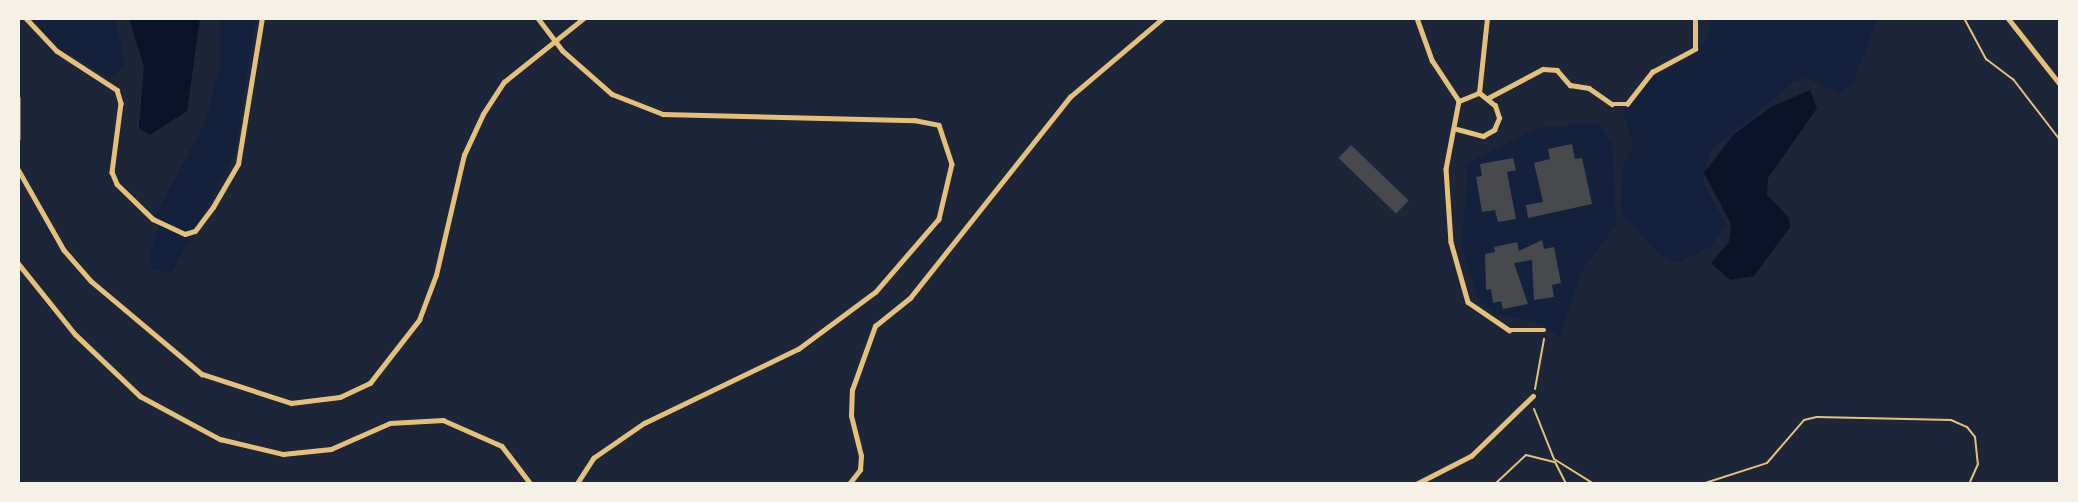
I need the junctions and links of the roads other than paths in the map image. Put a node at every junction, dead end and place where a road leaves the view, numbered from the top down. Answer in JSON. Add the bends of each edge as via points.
{"nodes":[{"id":1,"x":26,"y":18,"type":"edge"},
{"id":2,"x":262,"y":18,"type":"edge"},
{"id":3,"x":538,"y":18,"type":"edge"},
{"id":4,"x":584,"y":18,"type":"edge"},
{"id":5,"x":1163,"y":18,"type":"edge"},
{"id":6,"x":1417,"y":18,"type":"edge"},
{"id":7,"x":1487,"y":18,"type":"edge"},
{"id":8,"x":1695,"y":18,"type":"edge"},
{"id":9,"x":2008,"y":18,"type":"edge"},
{"id":10,"x":2060,"y":84,"type":"edge"},
{"id":11,"x":1479,"y":93,"type":"junction"},
{"id":12,"x":18,"y":98,"type":"edge"},
{"id":13,"x":1488,"y":98,"type":"junction"},
{"id":14,"x":1459,"y":101,"type":"junction"},
{"id":15,"x":1458,"y":129,"type":"junction"},
{"id":16,"x":18,"y":138,"type":"edge"},
{"id":17,"x":18,"y":169,"type":"edge"},
{"id":18,"x":18,"y":263,"type":"edge"},
{"id":19,"x":1544,"y":330,"type":"road end"},
{"id":20,"x":1533,"y":396,"type":"road end"},
{"id":21,"x":531,"y":484,"type":"edge"},
{"id":22,"x":577,"y":484,"type":"edge"},
{"id":23,"x":849,"y":484,"type":"edge"},
{"id":24,"x":1416,"y":484,"type":"edge"}],
"edges":[{"from":1,"to":2,"type":"lane","via":[[57,51],[117,90],[121,103],[112,172],[117,184],[153,219],[185,234],[195,231],[238,164]]},
{"from":3,"to":22,"type":"lane","via":[[564,51],[612,94],[663,114],[939,125],[952,164],[939,219],[876,292],[799,349],[645,423],[594,458]]},
{"from":4,"to":17,"type":"lane","via":[[504,82],[483,114],[465,155],[436,275],[419,320],[370,383],[340,397],[291,403],[202,374],[91,281],[64,250]]},
{"from":5,"to":23,"type":"lane","via":[[1070,97],[910,298],[875,326],[852,390],[851,416],[861,456],[860,470]]},
{"from":6,"to":14,"type":"lane","via":[[1432,60]]},
{"from":7,"to":11,"type":"lane"},
{"from":8,"to":13,"type":"lane","via":[[1695,49],[1652,72],[1627,104],[1612,104],[1589,88],[1570,85],[1557,70],[1543,69]]},
{"from":9,"to":10,"type":"lane"},
{"from":11,"to":13,"type":"lane"},
{"from":11,"to":14,"type":"lane"},
{"from":12,"to":16,"type":"lane"},
{"from":13,"to":15,"type":"lane","via":[[1499,118],[1494,130],[1483,136]]},
{"from":14,"to":15,"type":"lane"},
{"from":15,"to":19,"type":"lane","via":[[1446,169],[1451,242],[1468,302],[1509,330]]},
{"from":18,"to":21,"type":"lane","via":[[75,334],[140,396],[220,439],[283,454],[331,449],[390,423],[443,420],[502,446]]},
{"from":20,"to":24,"type":"lane","via":[[1471,456]]}]}
